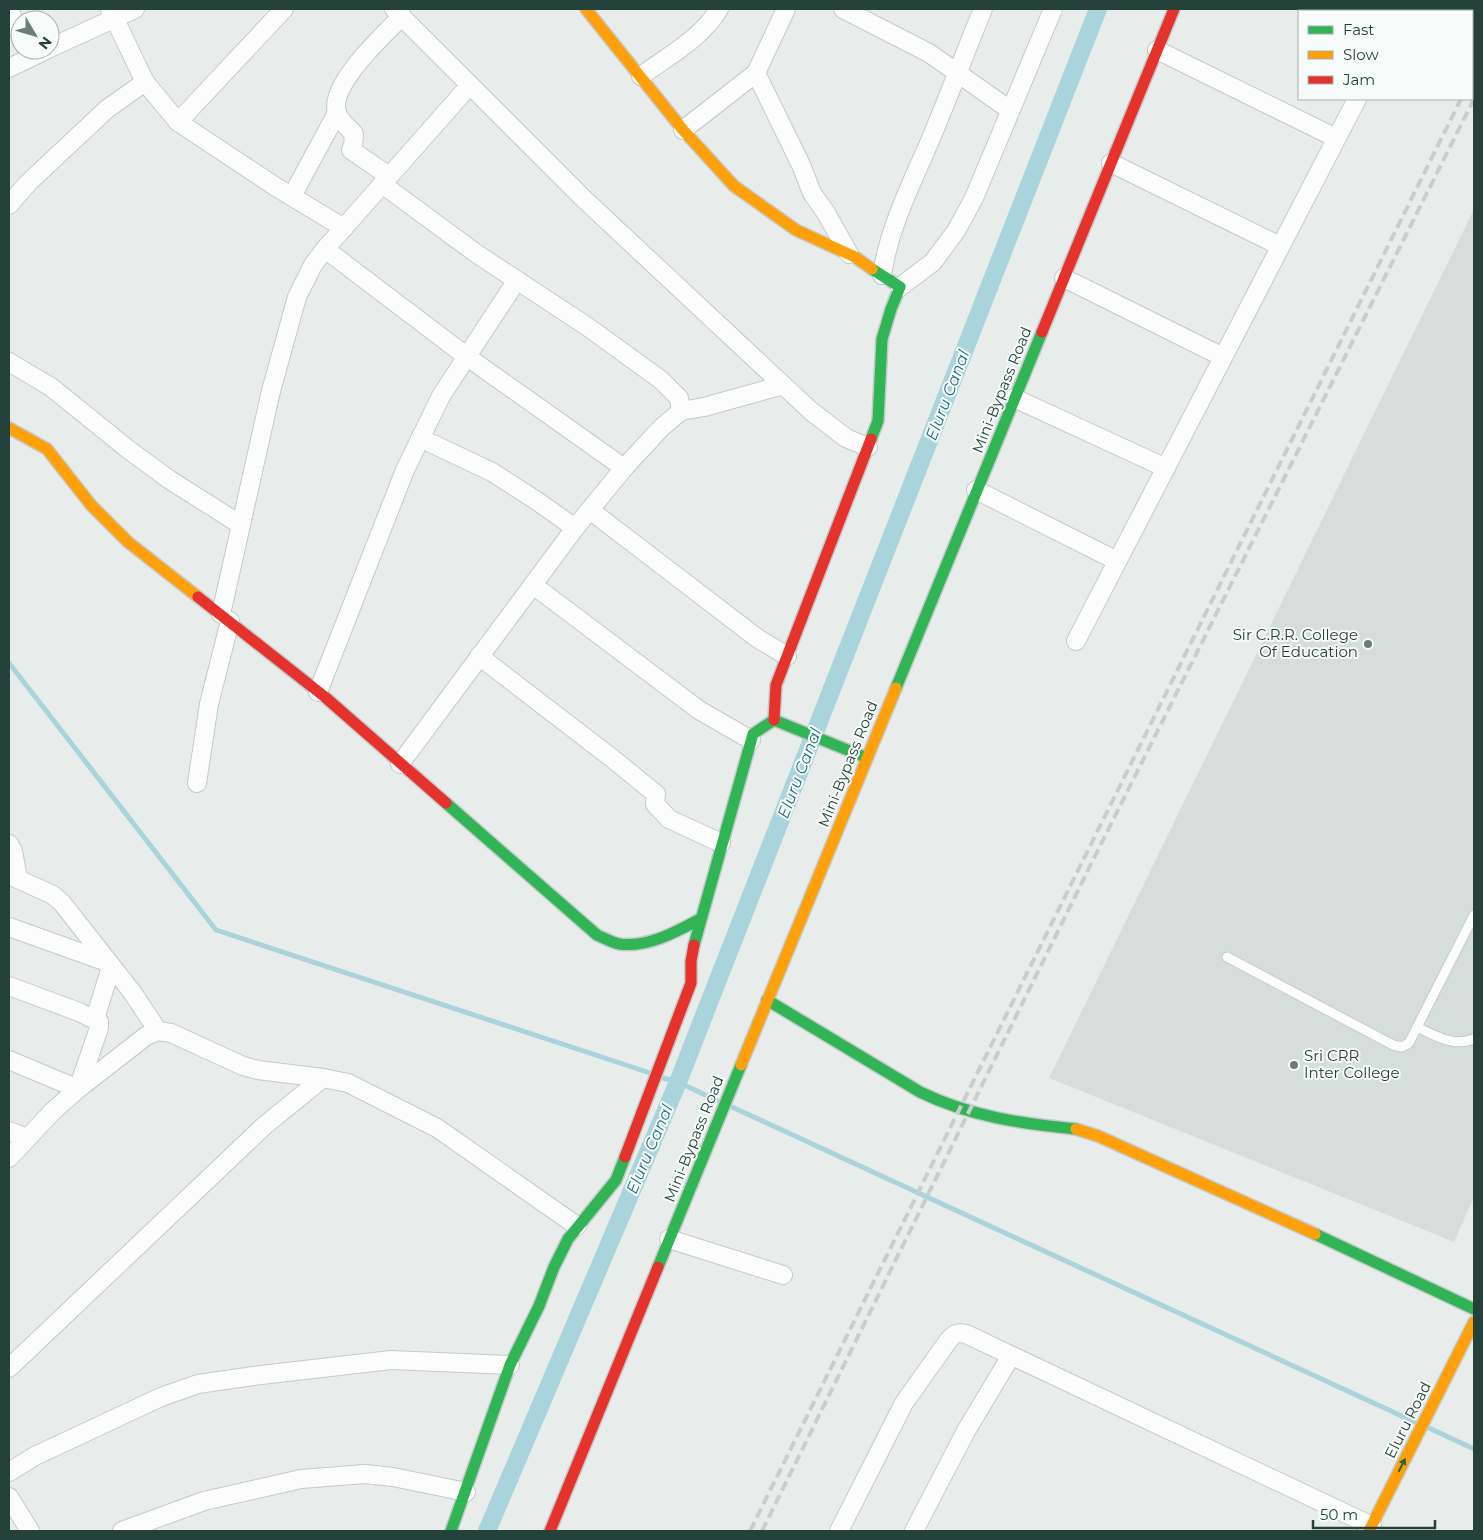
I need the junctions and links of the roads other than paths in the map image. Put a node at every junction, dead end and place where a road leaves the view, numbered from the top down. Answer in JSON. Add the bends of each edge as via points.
{"nodes":[{"id":1,"x":135,"y":9,"type":"edge"},
{"id":2,"x":284,"y":9,"type":"edge"},
{"id":3,"x":586,"y":9,"type":"edge"},
{"id":4,"x":719,"y":9,"type":"edge"},
{"id":5,"x":786,"y":9,"type":"edge"},
{"id":6,"x":843,"y":9,"type":"edge"},
{"id":7,"x":984,"y":9,"type":"edge"},
{"id":8,"x":1053,"y":9,"type":"edge"},
{"id":9,"x":1174,"y":9,"type":"edge"},
{"id":10,"x":398,"y":12,"type":"edge"},
{"id":11,"x":112,"y":14,"type":"edge"},
{"id":12,"x":60,"y":43,"type":"edge"},
{"id":13,"x":1157,"y":50,"type":"junction"},
{"id":14,"x":22,"y":60,"type":"edge"},
{"id":15,"x":9,"y":68,"type":"edge"},
{"id":16,"x":957,"y":72,"type":"junction"},
{"id":17,"x":756,"y":73,"type":"junction"},
{"id":18,"x":641,"y":76,"type":"junction"},
{"id":19,"x":145,"y":82,"type":"junction"},
{"id":20,"x":470,"y":85,"type":"junction"},
{"id":21,"x":1356,"y":100,"type":"edge"},
{"id":22,"x":1010,"y":110,"type":"junction"},
{"id":23,"x":337,"y":114,"type":"junction"},
{"id":24,"x":178,"y":122,"type":"junction"},
{"id":25,"x":683,"y":130,"type":"junction"},
{"id":26,"x":1336,"y":138,"type":"junction"},
{"id":27,"x":1110,"y":163,"type":"junction"},
{"id":28,"x":385,"y":180,"type":"junction"},
{"id":29,"x":292,"y":196,"type":"junction"},
{"id":30,"x":9,"y":205,"type":"edge"},
{"id":31,"x":344,"y":228,"type":"junction"},
{"id":32,"x":1280,"y":246,"type":"junction"},
{"id":33,"x":325,"y":249,"type":"junction"},
{"id":34,"x":849,"y":254,"type":"junction"},
{"id":35,"x":882,"y":275,"type":"junction"},
{"id":36,"x":1064,"y":278,"type":"junction"},
{"id":37,"x":517,"y":280,"type":"junction"},
{"id":38,"x":900,"y":287,"type":"junction"},
{"id":39,"x":466,"y":356,"type":"junction"},
{"id":40,"x":1223,"y":358,"type":"junction"},
{"id":41,"x":9,"y":362,"type":"edge"},
{"id":42,"x":783,"y":385,"type":"junction"},
{"id":43,"x":1014,"y":398,"type":"junction"},
{"id":44,"x":681,"y":411,"type":"junction"},
{"id":45,"x":9,"y":428,"type":"edge"},
{"id":46,"x":420,"y":438,"type":"junction"},
{"id":47,"x":868,"y":447,"type":"junction"},
{"id":48,"x":624,"y":468,"type":"junction"},
{"id":49,"x":1166,"y":468,"type":"junction"},
{"id":50,"x":976,"y":490,"type":"junction"},
{"id":51,"x":590,"y":510,"type":"junction"},
{"id":52,"x":241,"y":525,"type":"junction"},
{"id":53,"x":575,"y":528,"type":"junction"},
{"id":54,"x":1117,"y":562,"type":"junction"},
{"id":55,"x":533,"y":585,"type":"junction"},
{"id":56,"x":225,"y":618,"type":"junction"},
{"id":57,"x":1076,"y":641,"type":"dead end"},
{"id":58,"x":479,"y":656,"type":"junction"},
{"id":59,"x":787,"y":656,"type":"junction"},
{"id":60,"x":318,"y":692,"type":"junction"},
{"id":61,"x":774,"y":720,"type":"junction"},
{"id":62,"x":751,"y":740,"type":"junction"},
{"id":63,"x":867,"y":758,"type":"junction"},
{"id":64,"x":400,"y":764,"type":"junction"},
{"id":65,"x":197,"y":783,"type":"dead end"},
{"id":66,"x":721,"y":843,"type":"junction"},
{"id":67,"x":9,"y":844,"type":"edge"},
{"id":68,"x":14,"y":877,"type":"edge"},
{"id":69,"x":1474,"y":915,"type":"edge"},
{"id":70,"x":700,"y":919,"type":"junction"},
{"id":71,"x":9,"y":927,"type":"edge"},
{"id":72,"x":1228,"y":957,"type":"dead end"},
{"id":73,"x":110,"y":965,"type":"junction"},
{"id":74,"x":9,"y":986,"type":"edge"},
{"id":75,"x":766,"y":1003,"type":"junction"},
{"id":76,"x":95,"y":1019,"type":"junction"},
{"id":77,"x":1417,"y":1027,"type":"junction"},
{"id":78,"x":158,"y":1031,"type":"junction"},
{"id":79,"x":1474,"y":1039,"type":"edge"},
{"id":80,"x":9,"y":1060,"type":"edge"},
{"id":81,"x":323,"y":1078,"type":"junction"},
{"id":82,"x":78,"y":1089,"type":"junction"},
{"id":83,"x":9,"y":1131,"type":"edge"},
{"id":84,"x":27,"y":1138,"type":"junction"},
{"id":85,"x":9,"y":1158,"type":"edge"},
{"id":86,"x":577,"y":1226,"type":"junction"},
{"id":87,"x":669,"y":1239,"type":"junction"},
{"id":88,"x":783,"y":1275,"type":"dead end"},
{"id":89,"x":1474,"y":1309,"type":"edge"},
{"id":90,"x":1474,"y":1322,"type":"edge"},
{"id":91,"x":1011,"y":1356,"type":"junction"},
{"id":92,"x":510,"y":1365,"type":"junction"},
{"id":93,"x":9,"y":1368,"type":"edge"},
{"id":94,"x":9,"y":1472,"type":"edge"},
{"id":95,"x":466,"y":1492,"type":"junction"},
{"id":96,"x":9,"y":1498,"type":"edge"},
{"id":97,"x":1375,"y":1530,"type":"edge"},
{"id":98,"x":30,"y":1531,"type":"edge"},
{"id":99,"x":122,"y":1531,"type":"edge"},
{"id":100,"x":451,"y":1531,"type":"edge"},
{"id":101,"x":550,"y":1531,"type":"edge"},
{"id":102,"x":838,"y":1531,"type":"edge"},
{"id":103,"x":914,"y":1531,"type":"edge"}],
"edges":[{"from":1,"to":11,"type":"street"},
{"from":2,"to":24,"type":"street"},
{"from":3,"to":18,"type":"street"},
{"from":4,"to":18,"type":"street","via":[[694,37]]},
{"from":5,"to":17,"type":"street"},
{"from":6,"to":16,"type":"street","via":[[930,53]]},
{"from":7,"to":16,"type":"street"},
{"from":8,"to":22,"type":"street"},
{"from":9,"to":13,"type":"street","name":"Mini-Bypass Road"},
{"from":10,"to":20,"type":"street"},
{"from":10,"to":23,"type":"street","via":[[342,85],[336,103]]},
{"from":11,"to":12,"type":"street"},
{"from":11,"to":19,"type":"street"},
{"from":13,"to":26,"type":"street"},
{"from":13,"to":27,"type":"street","name":"Mini-Bypass Road"},
{"from":14,"to":15,"type":"street"},
{"from":16,"to":22,"type":"street"},
{"from":16,"to":35,"type":"street","via":[[901,204],[885,253]]},
{"from":17,"to":25,"type":"street"},
{"from":17,"to":34,"type":"street","via":[[812,193]]},
{"from":18,"to":25,"type":"street"},
{"from":19,"to":24,"type":"street"},
{"from":19,"to":30,"type":"street","via":[[107,108]]},
{"from":20,"to":28,"type":"street"},
{"from":20,"to":42,"type":"street","via":[[592,206]]},
{"from":21,"to":26,"type":"street"},
{"from":22,"to":38,"type":"street","via":[[974,198],[956,231],[933,262]]},
{"from":23,"to":28,"type":"street","via":[[354,134],[351,150]]},
{"from":23,"to":29,"type":"street"},
{"from":24,"to":29,"type":"street"},
{"from":25,"to":34,"type":"street","via":[[734,186],[796,230]]},
{"from":26,"to":32,"type":"street"},
{"from":27,"to":32,"type":"street"},
{"from":27,"to":36,"type":"street","name":"Mini-Bypass Road"},
{"from":28,"to":31,"type":"street"},
{"from":28,"to":37,"type":"street","via":[[477,254]]},
{"from":29,"to":31,"type":"street"},
{"from":31,"to":33,"type":"street"},
{"from":32,"to":40,"type":"street"},
{"from":33,"to":39,"type":"street"},
{"from":33,"to":52,"type":"street","via":[[313,265],[298,297],[271,392]]},
{"from":34,"to":35,"type":"street"},
{"from":35,"to":38,"type":"street"},
{"from":36,"to":40,"type":"street"},
{"from":36,"to":43,"type":"street","name":"Mini-Bypass Road"},
{"from":37,"to":39,"type":"street"},
{"from":37,"to":44,"type":"street","via":[[661,380],[679,398]]},
{"from":38,"to":47,"type":"street","via":[[882,339],[878,421]]},
{"from":39,"to":46,"type":"street","via":[[440,396]]},
{"from":39,"to":48,"type":"street"},
{"from":40,"to":49,"type":"street"},
{"from":41,"to":52,"type":"street","via":[[51,387],[170,480]]},
{"from":42,"to":44,"type":"street"},
{"from":42,"to":47,"type":"street","via":[[846,438]]},
{"from":43,"to":49,"type":"street"},
{"from":43,"to":50,"type":"street","name":"Mini-Bypass Road"},
{"from":44,"to":48,"type":"street"},
{"from":45,"to":56,"type":"street","via":[[47,449],[91,505],[128,542]]},
{"from":46,"to":53,"type":"street","via":[[492,472]]},
{"from":46,"to":60,"type":"street"},
{"from":47,"to":59,"type":"street"},
{"from":48,"to":51,"type":"street"},
{"from":49,"to":54,"type":"street"},
{"from":50,"to":54,"type":"street"},
{"from":50,"to":63,"type":"street","name":"Mini-Bypass Road"},
{"from":51,"to":53,"type":"street"},
{"from":51,"to":59,"type":"street","via":[[757,638]]},
{"from":52,"to":56,"type":"street"},
{"from":53,"to":55,"type":"street"},
{"from":54,"to":57,"type":"street"},
{"from":55,"to":58,"type":"street"},
{"from":55,"to":62,"type":"street","via":[[699,710]]},
{"from":56,"to":60,"type":"street"},
{"from":56,"to":65,"type":"street"},
{"from":58,"to":64,"type":"street"},
{"from":58,"to":66,"type":"street","via":[[656,794],[655,804],[669,819]]},
{"from":59,"to":61,"type":"street","via":[[776,685]]},
{"from":60,"to":64,"type":"street"},
{"from":61,"to":62,"type":"street","via":[[753,734]]},
{"from":61,"to":63,"type":"street"},
{"from":62,"to":66,"type":"street"},
{"from":63,"to":75,"type":"street","name":"Mini-Bypass Road"},
{"from":64,"to":70,"type":"street","via":[[597,935],[621,944],[648,942]]},
{"from":66,"to":70,"type":"street"},
{"from":67,"to":68,"type":"street","via":[[13,852]]},
{"from":68,"to":73,"type":"street","via":[[53,895],[62,903]]},
{"from":69,"to":77,"type":"lane"},
{"from":70,"to":86,"type":"street","via":[[691,961],[691,983],[616,1180]]},
{"from":71,"to":73,"type":"street"},
{"from":72,"to":77,"type":"lane","via":[[1393,1045],[1402,1047],[1409,1043]]},
{"from":73,"to":76,"type":"street"},
{"from":73,"to":78,"type":"street"},
{"from":74,"to":76,"type":"street"},
{"from":75,"to":87,"type":"street","name":"Mini-Bypass Road"},
{"from":75,"to":89,"type":"street","via":[[942,1103],[1006,1120],[1079,1129]]},
{"from":76,"to":82,"type":"street","via":[[99,1028]]},
{"from":77,"to":79,"type":"lane","via":[[1448,1041],[1464,1043]]},
{"from":78,"to":81,"type":"street","via":[[171,1033],[243,1066]]},
{"from":78,"to":82,"type":"street","via":[[146,1036]]},
{"from":80,"to":82,"type":"street"},
{"from":81,"to":86,"type":"street","via":[[348,1083],[437,1128]]},
{"from":81,"to":93,"type":"street","via":[[264,1126]]},
{"from":82,"to":84,"type":"street"},
{"from":83,"to":84,"type":"street"},
{"from":84,"to":85,"type":"street"},
{"from":86,"to":92,"type":"street","via":[[554,1267]]},
{"from":87,"to":88,"type":"street"},
{"from":87,"to":101,"type":"street","name":"Mini-Bypass Road"},
{"from":97,"to":90,"type":"street","name":"Eluru Road","one_way":true,"via":[[1380,1509]]},
{"from":91,"to":97,"type":"street"},
{"from":91,"to":102,"type":"street","via":[[966,1334],[954,1334],[904,1403]]},
{"from":91,"to":103,"type":"street","via":[[966,1431]]},
{"from":92,"to":94,"type":"street","via":[[391,1360],[198,1384],[161,1397],[35,1456]]},
{"from":92,"to":95,"type":"street"},
{"from":95,"to":99,"type":"street","via":[[365,1474],[301,1479],[204,1501]]},
{"from":95,"to":100,"type":"street"},
{"from":96,"to":98,"type":"street"}]}
